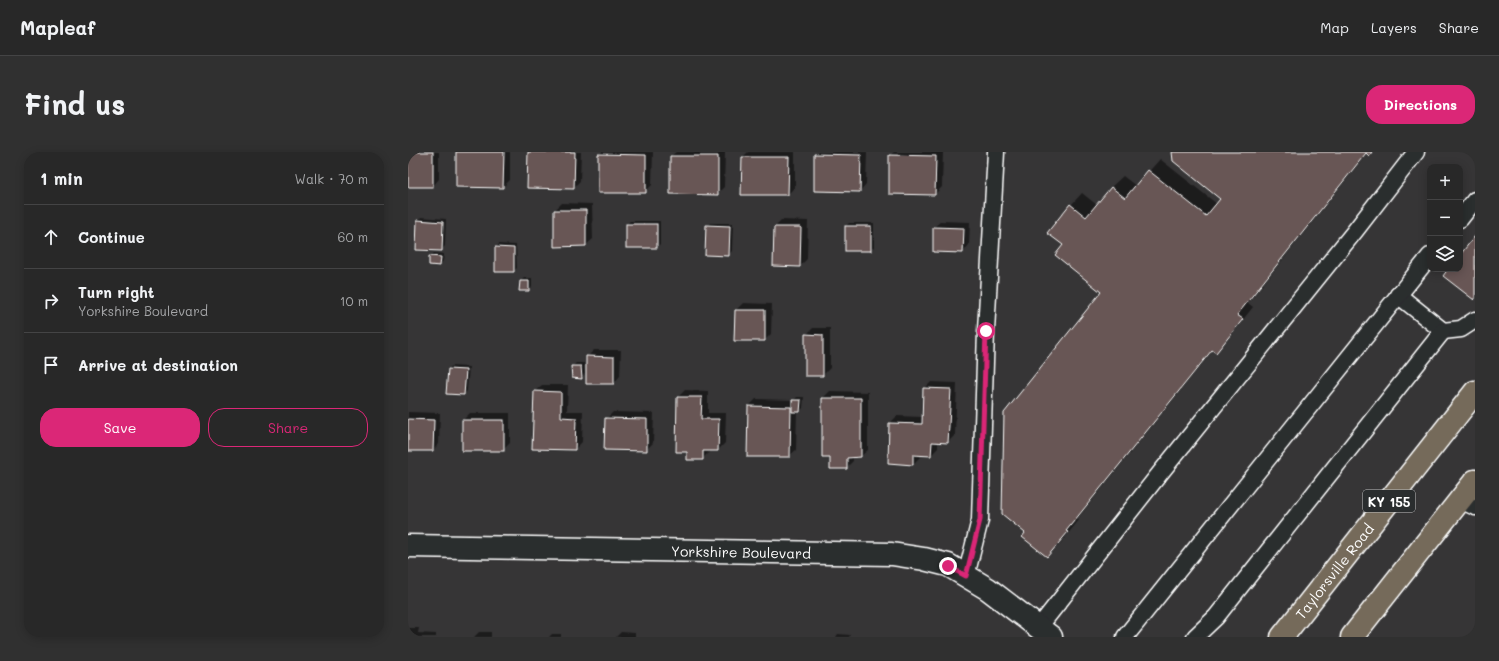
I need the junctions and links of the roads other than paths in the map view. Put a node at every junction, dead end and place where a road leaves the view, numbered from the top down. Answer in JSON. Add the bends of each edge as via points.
{"nodes":[{"id":1,"x":996,"y":152,"type":"edge"},
{"id":2,"x":1416,"y":152,"type":"edge"},
{"id":3,"x":1475,"y":200,"type":"edge"},
{"id":4,"x":1463,"y":215,"type":"edge"},
{"id":5,"x":1427,"y":260,"type":"edge"},
{"id":6,"x":1398,"y":295,"type":"junction"},
{"id":7,"x":1475,"y":320,"type":"edge"},
{"id":8,"x":1443,"y":331,"type":"junction"},
{"id":9,"x":1475,"y":392,"type":"edge"},
{"id":10,"x":1475,"y":481,"type":"edge"},
{"id":11,"x":1467,"y":504,"type":"edge"},
{"id":12,"x":408,"y":546,"type":"edge"},
{"id":13,"x":966,"y":576,"type":"junction"},
{"id":14,"x":1045,"y":632,"type":"edge"},
{"id":15,"x":1125,"y":637,"type":"edge"},
{"id":16,"x":1195,"y":637,"type":"edge"},
{"id":17,"x":1282,"y":637,"type":"edge"},
{"id":18,"x":1352,"y":637,"type":"edge"}],
"edges":[{"from":1,"to":13,"type":"lane","via":[[986,331],[980,520]]},
{"from":2,"to":14,"type":"lane","via":[[1161,472]]},
{"from":3,"to":4,"type":"lane"},
{"from":5,"to":6,"type":"lane"},
{"from":6,"to":8,"type":"lane"},
{"from":6,"to":15,"type":"lane"},
{"from":7,"to":8,"type":"lane","via":[[1461,329]]},
{"from":8,"to":16,"type":"lane","via":[[1216,617]]},
{"from":9,"to":17,"type":"main road","name":"Taylorsville Road","number":"KY 155"},
{"from":10,"to":11,"type":"main road"},
{"from":11,"to":18,"type":"main road"},
{"from":12,"to":13,"type":"street","name":"Yorkshire Boulevard","via":[[892,554],[948,566]]},
{"from":13,"to":14,"type":"street","name":"Yorkshire Boulevard","via":[[988,589]]}]}
